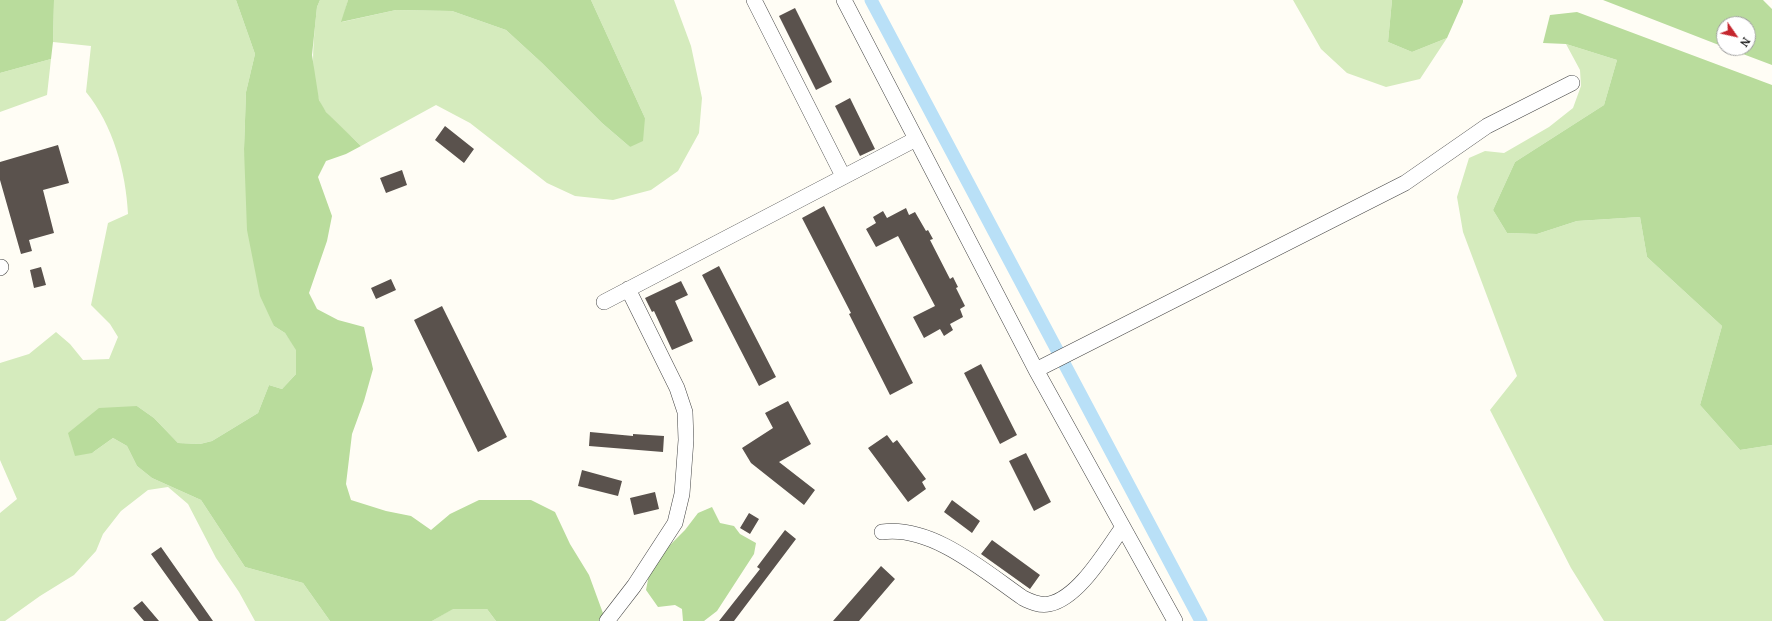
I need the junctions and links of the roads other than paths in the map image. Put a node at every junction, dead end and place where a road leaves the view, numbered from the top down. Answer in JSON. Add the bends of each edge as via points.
{"nodes":[{"id":1,"x":754,"y":0,"type":"edge"},
{"id":2,"x":844,"y":0,"type":"edge"},
{"id":3,"x":1572,"y":83,"type":"dead end"},
{"id":4,"x":916,"y":139,"type":"junction"},
{"id":5,"x":843,"y":176,"type":"junction"},
{"id":6,"x":628,"y":289,"type":"junction"},
{"id":7,"x":604,"y":302,"type":"dead end"},
{"id":8,"x":1040,"y":368,"type":"junction"},
{"id":9,"x":1123,"y":527,"type":"junction"},
{"id":10,"x":882,"y":532,"type":"dead end"},
{"id":11,"x":607,"y":621,"type":"edge"},
{"id":12,"x":1175,"y":621,"type":"edge"}],
"edges":[{"from":1,"to":5,"type":"street"},
{"from":2,"to":4,"type":"street"},
{"from":3,"to":8,"type":"street","via":[[1486,126],[1405,183]]},
{"from":4,"to":5,"type":"street"},
{"from":4,"to":8,"type":"street"},
{"from":5,"to":6,"type":"street"},
{"from":6,"to":7,"type":"street"},
{"from":6,"to":11,"type":"street","via":[[677,388],[685,412],[686,440],[682,494],[675,524],[634,586]]},
{"from":8,"to":9,"type":"street"},
{"from":9,"to":10,"type":"street","via":[[1100,559],[1068,595],[1048,604],[1034,604],[1023,598],[957,553],[932,540],[904,531]]},
{"from":9,"to":12,"type":"street"}]}
